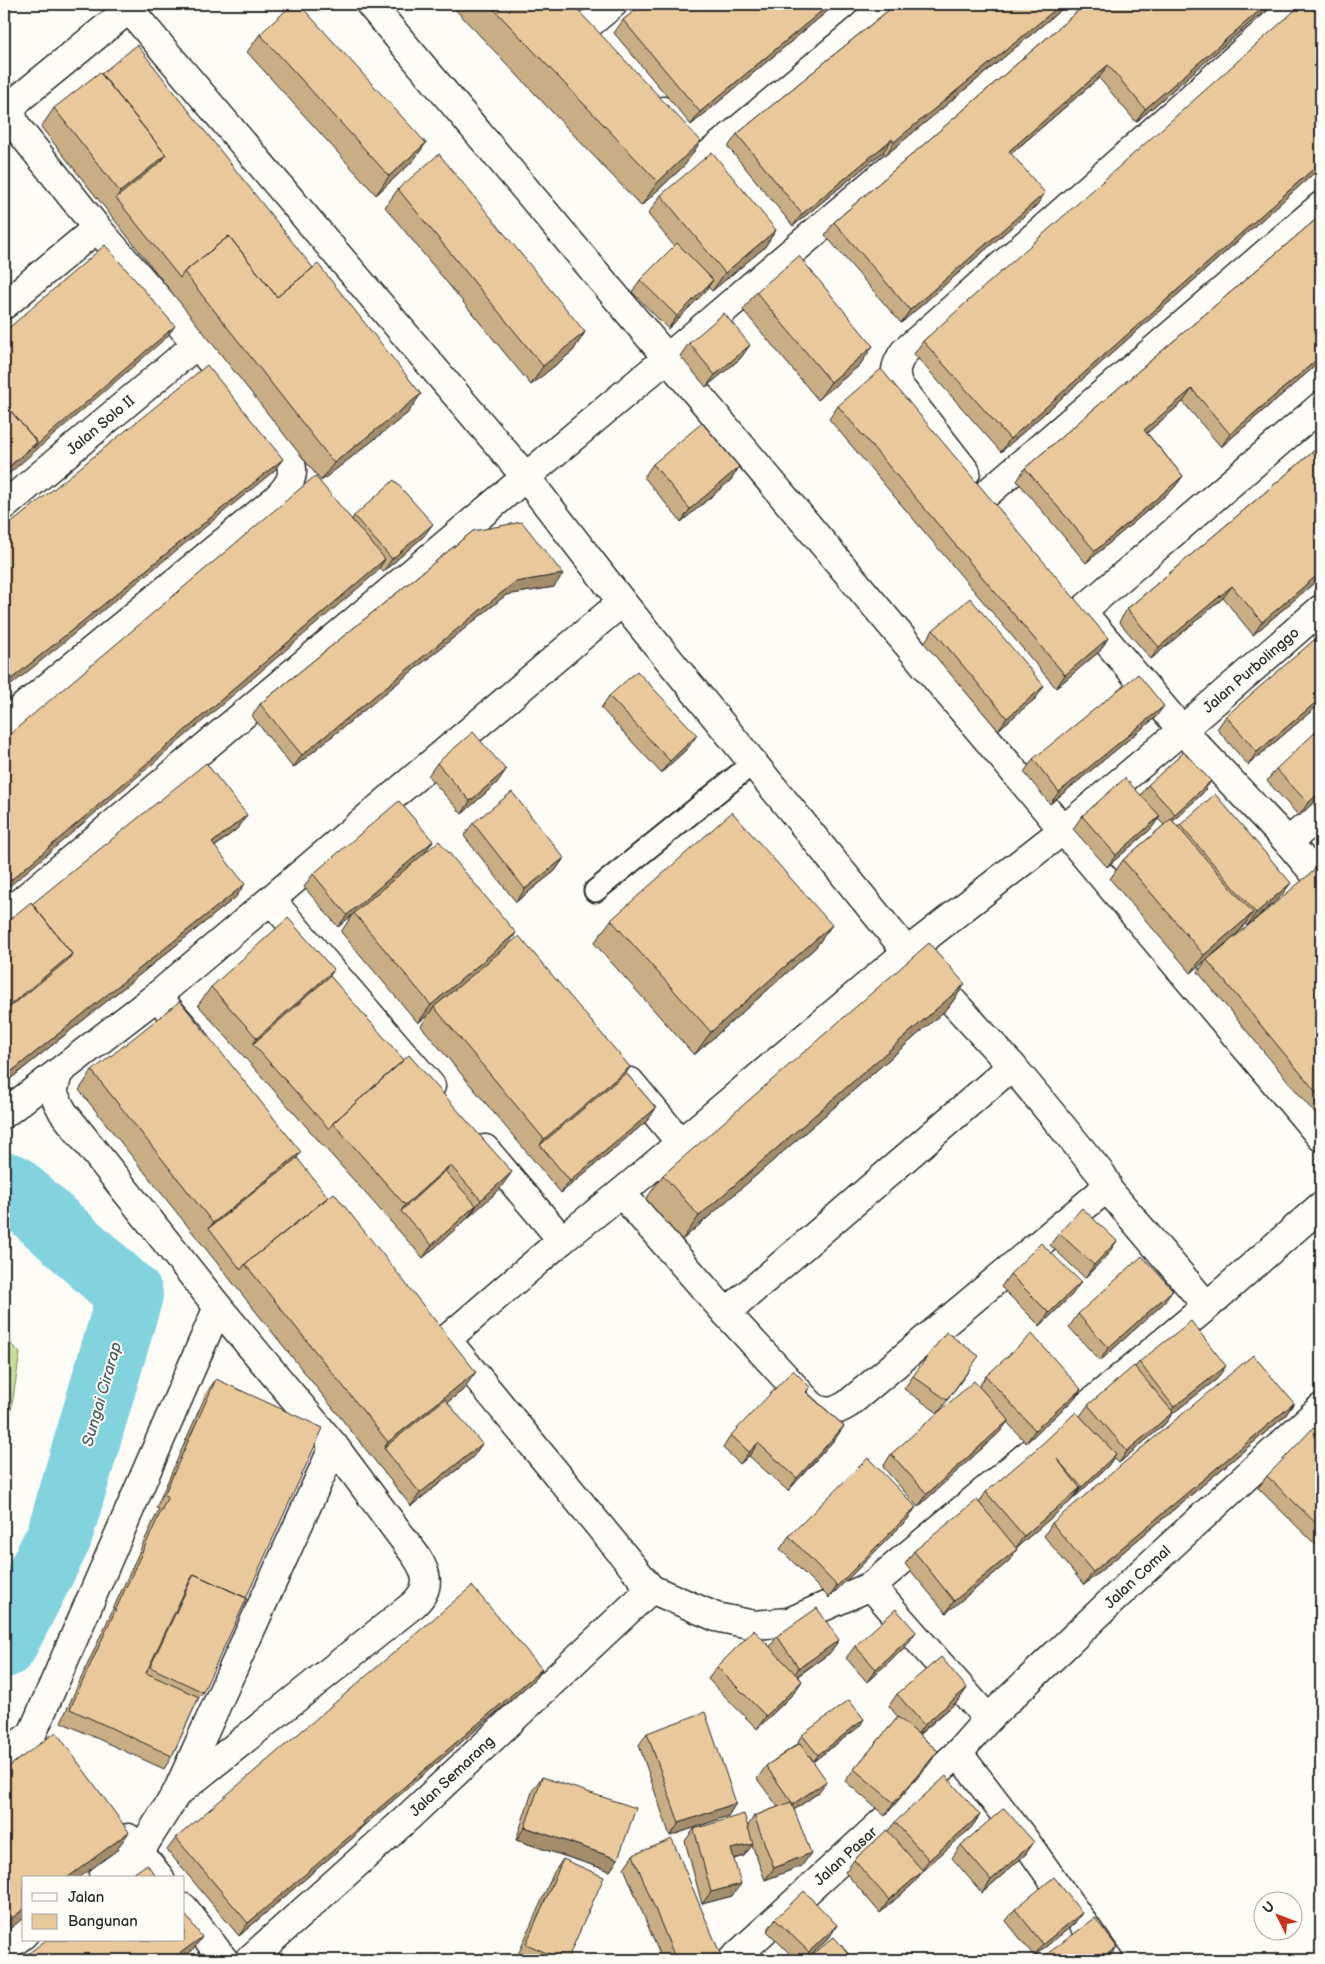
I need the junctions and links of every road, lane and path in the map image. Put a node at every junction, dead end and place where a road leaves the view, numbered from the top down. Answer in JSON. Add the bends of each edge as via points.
{"nodes":[{"id":1,"x":370,"y":4,"type":"edge"},
{"id":2,"x":569,"y":4,"type":"edge"},
{"id":3,"x":613,"y":4,"type":"edge"},
{"id":4,"x":843,"y":4,"type":"edge"},
{"id":5,"x":1083,"y":4,"type":"edge"},
{"id":6,"x":1297,"y":4,"type":"edge"},
{"id":7,"x":132,"y":6,"type":"edge"},
{"id":8,"x":646,"y":92,"type":"edge"},
{"id":9,"x":1321,"y":206,"type":"edge"},
{"id":10,"x":97,"y":228,"type":"junction"},
{"id":11,"x":4,"y":305,"type":"edge"},
{"id":12,"x":198,"y":344,"type":"junction"},
{"id":13,"x":666,"y":359,"type":"junction"},
{"id":14,"x":1321,"y":406,"type":"edge"},
{"id":15,"x":525,"y":476,"type":"junction"},
{"id":16,"x":984,"y":496,"type":"junction"},
{"id":17,"x":4,"y":506,"type":"edge"},
{"id":18,"x":1003,"y":517,"type":"edge"},
{"id":19,"x":1064,"y":590,"type":"edge"},
{"id":20,"x":622,"y":602,"type":"junction"},
{"id":21,"x":1321,"y":609,"type":"edge"},
{"id":22,"x":1082,"y":611,"type":"junction"},
{"id":23,"x":4,"y":723,"type":"edge"},
{"id":24,"x":1182,"y":730,"type":"junction"},
{"id":25,"x":753,"y":763,"type":"junction"},
{"id":26,"x":1321,"y":814,"type":"edge"},
{"id":27,"x":1063,"y":830,"type":"junction"},
{"id":28,"x":1288,"y":842,"type":"junction"},
{"id":29,"x":1321,"y":881,"type":"edge"},
{"id":30,"x":595,"y":890,"type":"dead end"},
{"id":31,"x":270,"y":900,"type":"junction"},
{"id":32,"x":4,"y":916,"type":"edge"},
{"id":33,"x":907,"y":952,"type":"junction"},
{"id":34,"x":157,"y":996,"type":"junction"},
{"id":35,"x":209,"y":1057,"type":"edge"},
{"id":36,"x":616,"y":1065,"type":"edge"},
{"id":37,"x":1012,"y":1066,"type":"junction"},
{"id":38,"x":58,"y":1073,"type":"junction"},
{"id":39,"x":446,"y":1104,"type":"edge"},
{"id":40,"x":4,"y":1114,"type":"edge"},
{"id":41,"x":471,"y":1134,"type":"edge"},
{"id":42,"x":1321,"y":1138,"type":"edge"},
{"id":43,"x":680,"y":1142,"type":"junction"},
{"id":44,"x":1105,"y":1186,"type":"junction"},
{"id":45,"x":621,"y":1193,"type":"junction"},
{"id":46,"x":1321,"y":1206,"type":"edge"},
{"id":47,"x":562,"y":1240,"type":"junction"},
{"id":48,"x":1207,"y":1306,"type":"junction"},
{"id":49,"x":218,"y":1308,"type":"junction"},
{"id":50,"x":726,"y":1313,"type":"junction"},
{"id":51,"x":1321,"y":1408,"type":"edge"},
{"id":52,"x":334,"y":1446,"type":"junction"},
{"id":53,"x":871,"y":1586,"type":"junction"},
{"id":54,"x":651,"y":1588,"type":"junction"},
{"id":55,"x":988,"y":1720,"type":"junction"},
{"id":56,"x":958,"y":1753,"type":"junction"},
{"id":57,"x":4,"y":1755,"type":"edge"},
{"id":58,"x":176,"y":1794,"type":"junction"},
{"id":59,"x":113,"y":1822,"type":"edge"},
{"id":60,"x":140,"y":1851,"type":"junction"},
{"id":61,"x":106,"y":1876,"type":"edge"},
{"id":62,"x":159,"y":1876,"type":"edge"},
{"id":63,"x":185,"y":1909,"type":"edge"},
{"id":64,"x":22,"y":1936,"type":"edge"},
{"id":65,"x":4,"y":1949,"type":"edge"},
{"id":66,"x":224,"y":1960,"type":"edge"},
{"id":67,"x":249,"y":1960,"type":"edge"},
{"id":68,"x":732,"y":1960,"type":"edge"},
{"id":69,"x":1109,"y":1960,"type":"edge"}],
"edges":[{"from":1,"to":13,"type":"street"},
{"from":2,"to":3,"type":"street","via":[[594,33]]},
{"from":4,"to":8,"type":"street","via":[[690,131],[680,131]]},
{"from":5,"to":13,"type":"street"},
{"from":6,"to":16,"type":"street","via":[[899,359],[895,367],[899,386]]},
{"from":7,"to":10,"type":"street","via":[[21,97],[12,108],[19,130]]},
{"from":7,"to":15,"type":"street"},
{"from":9,"to":16,"type":"street"},
{"from":10,"to":11,"type":"street"},
{"from":10,"to":12,"type":"street"},
{"from":12,"to":17,"type":"street","name":"Jalan Solo II"},
{"from":12,"to":23,"type":"street","via":[[288,457],[293,471],[291,481],[275,500]]},
{"from":13,"to":15,"type":"street"},
{"from":13,"to":27,"type":"street"},
{"from":14,"to":22,"type":"street"},
{"from":15,"to":20,"type":"street"},
{"from":15,"to":32,"type":"street"},
{"from":16,"to":18,"type":"street"},
{"from":19,"to":22,"type":"street"},
{"from":20,"to":25,"type":"street"},
{"from":20,"to":31,"type":"street","via":[[398,805]]},
{"from":21,"to":24,"type":"street","name":"Jalan Purbolinggo"},
{"from":22,"to":24,"type":"street"},
{"from":24,"to":27,"type":"street","name":"Jalan Purbolinggo"},
{"from":24,"to":28,"type":"street"},
{"from":25,"to":30,"type":"lane"},
{"from":25,"to":33,"type":"street"},
{"from":26,"to":28,"type":"street"},
{"from":27,"to":33,"type":"street","name":"Jalan Purbolinggo"},
{"from":27,"to":42,"type":"street"},
{"from":28,"to":29,"type":"street"},
{"from":31,"to":34,"type":"street"},
{"from":31,"to":39,"type":"street"},
{"from":33,"to":37,"type":"street"},
{"from":33,"to":43,"type":"street","name":"Jalan Purbolinggo"},
{"from":34,"to":35,"type":"street"},
{"from":34,"to":38,"type":"street"},
{"from":36,"to":43,"type":"street"},
{"from":37,"to":44,"type":"street","via":[[1102,1175]]},
{"from":37,"to":50,"type":"street"},
{"from":38,"to":40,"type":"street"},
{"from":38,"to":49,"type":"street","via":[[53,1093],[63,1112]]},
{"from":41,"to":47,"type":"street"},
{"from":43,"to":45,"type":"street","name":"Jalan Purbolinggo"},
{"from":44,"to":48,"type":"street"},
{"from":44,"to":50,"type":"street","via":[[848,1404],[830,1413],[815,1409]]},
{"from":45,"to":47,"type":"street","name":"Jalan Purbolinggo"},
{"from":45,"to":50,"type":"street"},
{"from":46,"to":48,"type":"street"},
{"from":47,"to":54,"type":"street","name":"Jalan Purbolinggo","via":[[440,1332]]},
{"from":48,"to":53,"type":"street"},
{"from":49,"to":52,"type":"street"},
{"from":49,"to":57,"type":"street","via":[[39,1741]]},
{"from":51,"to":55,"type":"street","name":"Jalan Comal"},
{"from":52,"to":58,"type":"street"},
{"from":52,"to":58,"type":"street","via":[[422,1565],[426,1573],[424,1591],[414,1604]]},
{"from":53,"to":54,"type":"street","via":[[790,1622],[754,1625],[716,1617]]},
{"from":53,"to":55,"type":"street"},
{"from":54,"to":67,"type":"street","name":"Jalan Semarang","via":[[404,1821]]},
{"from":55,"to":56,"type":"street","name":"Jalan Comal"},
{"from":56,"to":68,"type":"street","name":"Jalan Pasar"},
{"from":56,"to":69,"type":"street"},
{"from":58,"to":60,"type":"street"},
{"from":59,"to":60,"type":"street"},
{"from":60,"to":61,"type":"street"},
{"from":60,"to":62,"type":"street"},
{"from":63,"to":66,"type":"street"},
{"from":64,"to":65,"type":"street"}]}
